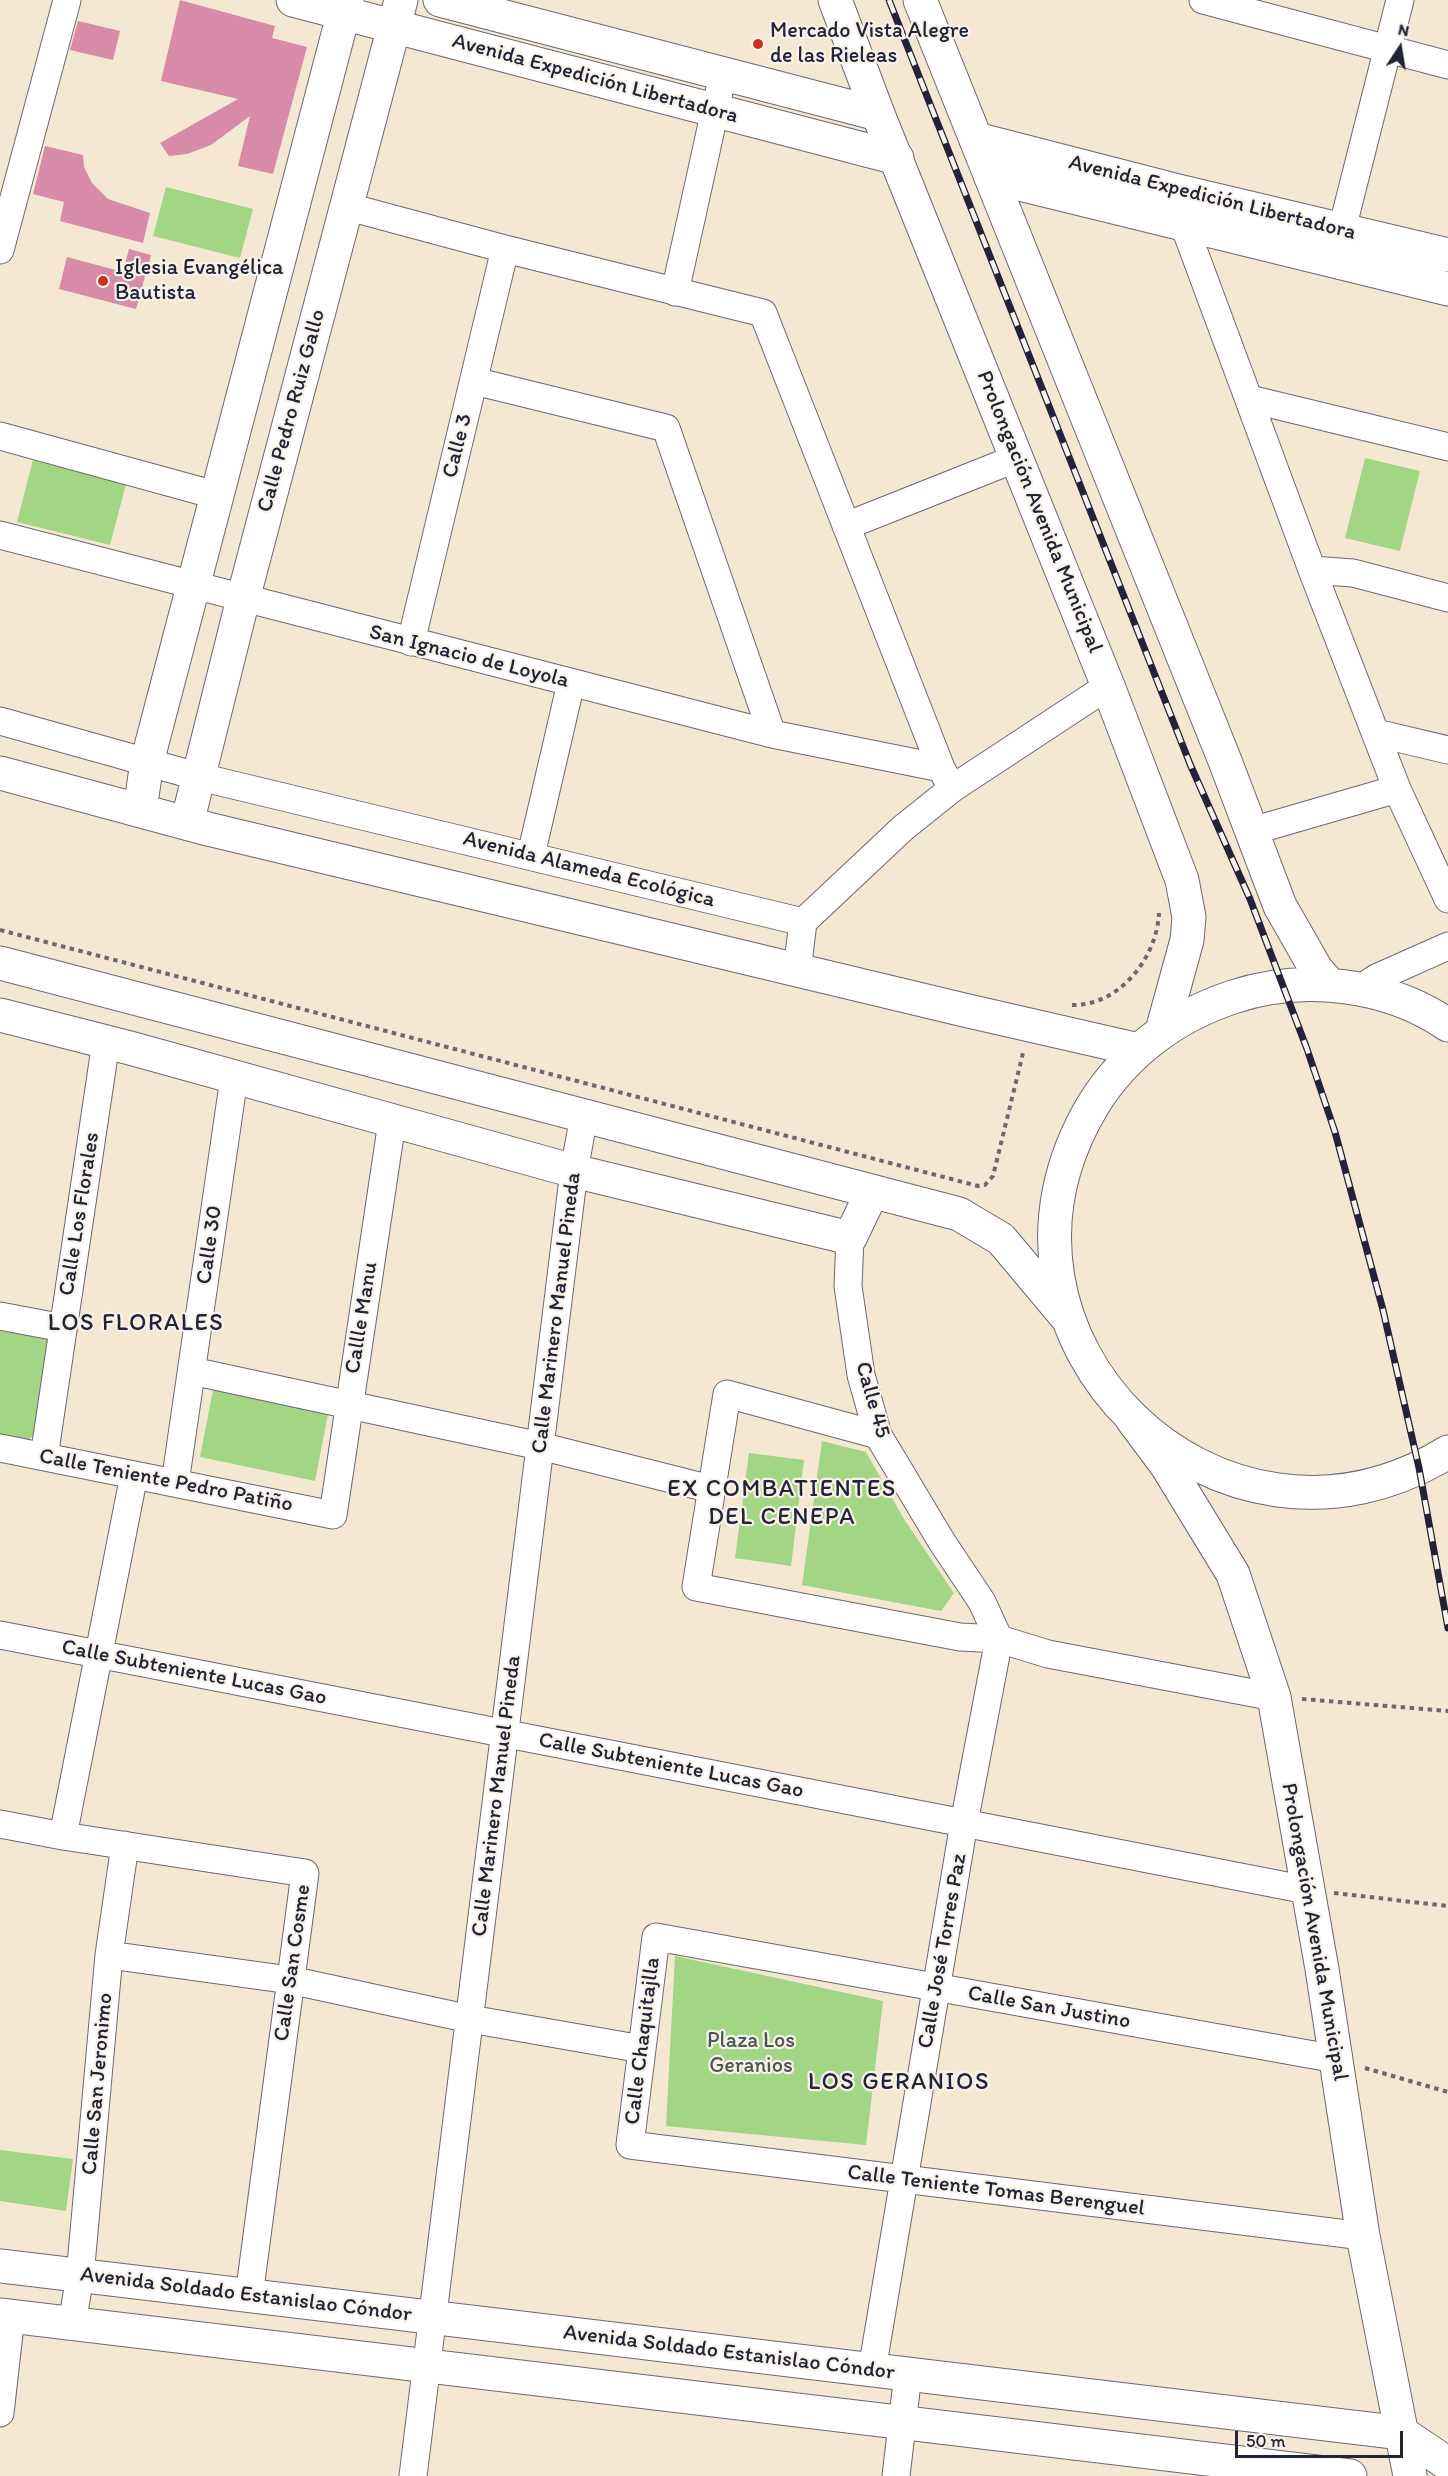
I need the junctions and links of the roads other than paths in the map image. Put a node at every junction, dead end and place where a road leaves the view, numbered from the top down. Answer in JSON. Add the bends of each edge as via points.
{"nodes":[{"id":1,"x":67,"y":0,"type":"edge"},
{"id":2,"x":293,"y":0,"type":"edge"},
{"id":3,"x":440,"y":0,"type":"edge"},
{"id":4,"x":835,"y":0,"type":"edge"},
{"id":5,"x":920,"y":0,"type":"edge"},
{"id":6,"x":1203,"y":0,"type":"edge"},
{"id":7,"x":1400,"y":0,"type":"edge"},
{"id":8,"x":346,"y":7,"type":"edge"},
{"id":9,"x":397,"y":13,"type":"edge"},
{"id":10,"x":1388,"y":50,"type":"junction"},
{"id":11,"x":1448,"y":65,"type":"edge"},
{"id":12,"x":723,"y":74,"type":"junction"},
{"id":13,"x":715,"y":111,"type":"junction"},
{"id":14,"x":878,"y":114,"type":"junction"},
{"id":15,"x":976,"y":139,"type":"junction"},
{"id":16,"x":897,"y":158,"type":"junction"},
{"id":17,"x":992,"y":177,"type":"junction"},
{"id":18,"x":345,"y":206,"type":"junction"},
{"id":19,"x":4,"y":220,"type":"edge"},
{"id":20,"x":1184,"y":225,"type":"junction"},
{"id":21,"x":1342,"y":229,"type":"junction"},
{"id":22,"x":505,"y":249,"type":"junction"},
{"id":23,"x":0,"y":250,"type":"edge"},
{"id":24,"x":1448,"y":255,"type":"edge"},
{"id":25,"x":1334,"y":262,"type":"junction"},
{"id":26,"x":1448,"y":289,"type":"edge"},
{"id":27,"x":675,"y":292,"type":"junction"},
{"id":28,"x":474,"y":381,"type":"junction"},
{"id":29,"x":1250,"y":399,"type":"junction"},
{"id":30,"x":0,"y":436,"type":"edge"},
{"id":31,"x":1448,"y":447,"type":"edge"},
{"id":32,"x":1017,"y":458,"type":"junction"},
{"id":33,"x":219,"y":496,"type":"junction"},
{"id":34,"x":846,"y":526,"type":"junction"},
{"id":35,"x":0,"y":535,"type":"edge"},
{"id":36,"x":1312,"y":570,"type":"junction"},
{"id":37,"x":195,"y":587,"type":"junction"},
{"id":38,"x":1448,"y":598,"type":"edge"},
{"id":39,"x":243,"y":599,"type":"junction"},
{"id":40,"x":411,"y":642,"type":"junction"},
{"id":41,"x":571,"y":683,"type":"junction"},
{"id":42,"x":1108,"y":686,"type":"junction"},
{"id":43,"x":0,"y":722,"type":"edge"},
{"id":44,"x":1376,"y":733,"type":"junction"},
{"id":45,"x":772,"y":734,"type":"junction"},
{"id":46,"x":1448,"y":750,"type":"edge"},
{"id":47,"x":147,"y":762,"type":"junction"},
{"id":48,"x":0,"y":773,"type":"edge"},
{"id":49,"x":200,"y":777,"type":"junction"},
{"id":50,"x":947,"y":778,"type":"junction"},
{"id":51,"x":1397,"y":789,"type":"junction"},
{"id":52,"x":140,"y":810,"type":"junction"},
{"id":53,"x":187,"y":823,"type":"junction"},
{"id":54,"x":1252,"y":831,"type":"junction"},
{"id":55,"x":531,"y":855,"type":"junction"},
{"id":56,"x":1448,"y":899,"type":"edge"},
{"id":57,"x":803,"y":922,"type":"junction"},
{"id":58,"x":1448,"y":946,"type":"edge"},
{"id":59,"x":0,"y":963,"type":"edge"},
{"id":60,"x":797,"y":970,"type":"junction"},
{"id":61,"x":1345,"y":987,"type":"junction"},
{"id":62,"x":0,"y":1015,"type":"edge"},
{"id":63,"x":1448,"y":1025,"type":"edge"},
{"id":64,"x":1151,"y":1041,"type":"junction"},
{"id":65,"x":106,"y":1042,"type":"junction"},
{"id":66,"x":234,"y":1078,"type":"junction"},
{"id":67,"x":584,"y":1116,"type":"junction"},
{"id":68,"x":392,"y":1122,"type":"junction"},
{"id":69,"x":574,"y":1171,"type":"junction"},
{"id":70,"x":873,"y":1192,"type":"junction"},
{"id":71,"x":850,"y":1238,"type":"junction"},
{"id":72,"x":0,"y":1316,"type":"edge"},
{"id":73,"x":1069,"y":1320,"type":"junction"},
{"id":74,"x":63,"y":1328,"type":"junction"},
{"id":75,"x":192,"y":1371,"type":"junction"},
{"id":76,"x":349,"y":1406,"type":"junction"},
{"id":77,"x":1132,"y":1419,"type":"junction"},
{"id":78,"x":878,"y":1434,"type":"junction"},
{"id":79,"x":540,"y":1446,"type":"junction"},
{"id":80,"x":0,"y":1448,"type":"edge"},
{"id":81,"x":1448,"y":1452,"type":"edge"},
{"id":82,"x":44,"y":1457,"type":"junction"},
{"id":83,"x":134,"y":1475,"type":"junction"},
{"id":84,"x":175,"y":1483,"type":"junction"},
{"id":85,"x":711,"y":1489,"type":"junction"},
{"id":86,"x":333,"y":1515,"type":"joint"},
{"id":87,"x":0,"y":1635,"type":"edge"},
{"id":88,"x":999,"y":1639,"type":"junction"},
{"id":89,"x":99,"y":1654,"type":"junction"},
{"id":90,"x":1274,"y":1697,"type":"junction"},
{"id":91,"x":505,"y":1734,"type":"junction"},
{"id":92,"x":964,"y":1823,"type":"junction"},
{"id":93,"x":1,"y":1830,"type":"edge"},
{"id":94,"x":63,"y":1836,"type":"junction"},
{"id":95,"x":125,"y":1845,"type":"junction"},
{"id":96,"x":1307,"y":1890,"type":"junction"},
{"id":97,"x":656,"y":1937,"type":"joint"},
{"id":98,"x":109,"y":1955,"type":"junction"},
{"id":99,"x":291,"y":1980,"type":"junction"},
{"id":100,"x":937,"y":1987,"type":"junction"},
{"id":101,"x":470,"y":2019,"type":"junction"},
{"id":102,"x":642,"y":2049,"type":"junction"},
{"id":103,"x":1336,"y":2059,"type":"junction"},
{"id":104,"x":630,"y":2145,"type":"joint"},
{"id":105,"x":904,"y":2179,"type":"junction"},
{"id":106,"x":1363,"y":2236,"type":"junction"},
{"id":107,"x":0,"y":2266,"type":"edge"},
{"id":108,"x":80,"y":2276,"type":"junction"},
{"id":109,"x":249,"y":2296,"type":"junction"},
{"id":110,"x":6,"y":2316,"type":"edge"},
{"id":111,"x":433,"y":2318,"type":"junction"},
{"id":112,"x":72,"y":2324,"type":"junction"},
{"id":113,"x":427,"y":2366,"type":"junction"},
{"id":114,"x":872,"y":2370,"type":"junction"},
{"id":115,"x":908,"y":2374,"type":"junction"},
{"id":116,"x":0,"y":2414,"type":"edge"},
{"id":117,"x":903,"y":2422,"type":"junction"},
{"id":118,"x":1402,"y":2433,"type":"junction"},
{"id":119,"x":1448,"y":2464,"type":"edge"},
{"id":120,"x":1448,"y":2474,"type":"edge"},
{"id":121,"x":413,"y":2476,"type":"edge"},
{"id":122,"x":896,"y":2476,"type":"edge"},
{"id":123,"x":1350,"y":2476,"type":"edge"},
{"id":124,"x":1410,"y":2476,"type":"edge"},
{"id":125,"x":1440,"y":2476,"type":"edge"}],
"edges":[{"from":1,"to":19,"type":"street"},
{"from":2,"to":8,"type":"street","name":"Avenida Expedición Libertadora"},
{"from":3,"to":12,"type":"street","name":"Avenida Expedición Libertadora"},
{"from":4,"to":14,"type":"street","name":"Prolongación Avenida Municipal"},
{"from":5,"to":15,"type":"street"},
{"from":6,"to":10,"type":"street"},
{"from":7,"to":10,"type":"street"},
{"from":8,"to":9,"type":"street","name":"Avenida Expedición Libertadora"},
{"from":8,"to":33,"type":"street"},
{"from":9,"to":13,"type":"street","name":"Avenida Expedición Libertadora"},
{"from":9,"to":18,"type":"street","name":"Calle Pedro Ruiz Gallo"},
{"from":10,"to":11,"type":"street"},
{"from":10,"to":21,"type":"street"},
{"from":12,"to":13,"type":"street"},
{"from":12,"to":14,"type":"street","name":"Avenida Expedición Libertadora"},
{"from":13,"to":16,"type":"street","name":"Avenida Expedición Libertadora"},
{"from":13,"to":27,"type":"street"},
{"from":14,"to":16,"type":"street","name":"Prolongación Avenida Municipal"},
{"from":15,"to":17,"type":"street"},
{"from":15,"to":21,"type":"street","name":"Avenida Expedición Libertadora"},
{"from":16,"to":32,"type":"street","name":"Prolongación Avenida Municipal"},
{"from":17,"to":20,"type":"street","name":"Avenida Expedición Libertadora"},
{"from":17,"to":54,"type":"street"},
{"from":18,"to":22,"type":"street"},
{"from":18,"to":39,"type":"street","name":"Calle Pedro Ruiz Gallo"},
{"from":19,"to":23,"type":"street"},
{"from":20,"to":25,"type":"street","name":"Avenida Expedición Libertadora"},
{"from":20,"to":29,"type":"street"},
{"from":21,"to":24,"type":"street","name":"Avenida Expedición Libertadora"},
{"from":21,"to":25,"type":"street"},
{"from":22,"to":27,"type":"street"},
{"from":22,"to":28,"type":"street","name":"Calle 3"},
{"from":25,"to":26,"type":"street","name":"Avenida Expedición Libertadora"},
{"from":27,"to":34,"type":"street","via":[[763,313]]},
{"from":28,"to":40,"type":"street","name":"Calle 3"},
{"from":28,"to":45,"type":"street","via":[[666,428]]},
{"from":29,"to":31,"type":"street"},
{"from":29,"to":36,"type":"street"},
{"from":30,"to":33,"type":"street"},
{"from":32,"to":34,"type":"street"},
{"from":32,"to":42,"type":"street","name":"Prolongación Avenida Municipal"},
{"from":33,"to":37,"type":"street"},
{"from":34,"to":50,"type":"street"},
{"from":35,"to":37,"type":"street","name":"San Ignacio de Loyola"},
{"from":36,"to":38,"type":"street","via":[[1353,573]]},
{"from":36,"to":44,"type":"street"},
{"from":37,"to":39,"type":"street","name":"San Ignacio de Loyola"},
{"from":37,"to":47,"type":"street"},
{"from":39,"to":40,"type":"street","name":"San Ignacio de Loyola"},
{"from":39,"to":49,"type":"street","name":"Calle Pedro Ruiz Gallo"},
{"from":40,"to":41,"type":"street","name":"San Ignacio de Loyola"},
{"from":41,"to":45,"type":"street","name":"San Ignacio de Loyola"},
{"from":41,"to":55,"type":"street"},
{"from":42,"to":50,"type":"street"},
{"from":42,"to":64,"type":"street","name":"Prolongación Avenida Municipal","via":[[1187,898],[1187,940]]},
{"from":43,"to":47,"type":"street","name":"Avenida Alameda Ecológica"},
{"from":44,"to":46,"type":"street"},
{"from":44,"to":51,"type":"street"},
{"from":45,"to":50,"type":"street","name":"San Ignacio de Loyola"},
{"from":47,"to":49,"type":"street","name":"Avenida Alameda Ecológica"},
{"from":47,"to":52,"type":"street"},
{"from":48,"to":52,"type":"street"},
{"from":49,"to":53,"type":"street","name":"Calle Pedro Ruiz Gallo"},
{"from":49,"to":55,"type":"street","name":"Avenida Alameda Ecológica"},
{"from":50,"to":57,"type":"street","via":[[903,828]]},
{"from":51,"to":54,"type":"street"},
{"from":51,"to":56,"type":"street"},
{"from":52,"to":53,"type":"street"},
{"from":53,"to":60,"type":"street"},
{"from":54,"to":61,"type":"street","via":[[1280,906],[1316,969]]},
{"from":55,"to":57,"type":"street","name":"Avenida Alameda Ecológica"},
{"from":57,"to":60,"type":"street"},
{"from":58,"to":61,"type":"street","via":[[1376,978]]},
{"from":59,"to":67,"type":"street"},
{"from":60,"to":64,"type":"street","via":[[1031,1026]]},
{"from":61,"to":63,"type":"street","name":"Prolongación Avenida Municipal","via":[[1416,1008]]},
{"from":61,"to":64,"type":"street","name":"Prolongación Avenida Municipal","via":[[1283,986],[1242,994],[1214,1003]]},
{"from":62,"to":65,"type":"street"},
{"from":64,"to":73,"type":"street","name":"Prolongación Avenida Municipal","via":[[1100,1094],[1081,1128],[1064,1174],[1056,1241],[1061,1291]]},
{"from":65,"to":66,"type":"street"},
{"from":65,"to":74,"type":"street","name":"Calle Los Florales"},
{"from":66,"to":68,"type":"street"},
{"from":66,"to":75,"type":"street","name":"Calle 30"},
{"from":67,"to":69,"type":"street","name":"Calle Marinero Manuel Pineda"},
{"from":67,"to":70,"type":"street"},
{"from":68,"to":69,"type":"street"},
{"from":68,"to":76,"type":"street","name":"Callle Manu"},
{"from":69,"to":71,"type":"street"},
{"from":69,"to":79,"type":"street","name":"Calle Marinero Manuel Pineda"},
{"from":70,"to":71,"type":"street"},
{"from":70,"to":73,"type":"street","via":[[959,1214],[1001,1239]]},
{"from":71,"to":78,"type":"street","name":"Calle 45","via":[[848,1286],[861,1375]]},
{"from":72,"to":74,"type":"street"},
{"from":73,"to":77,"type":"street","name":"Prolongación Avenida Municipal","via":[[1095,1373]]},
{"from":74,"to":82,"type":"street","name":"Calle Los Florales"},
{"from":75,"to":76,"type":"street"},
{"from":75,"to":84,"type":"street","name":"Calle 30"},
{"from":76,"to":79,"type":"street"},
{"from":76,"to":86,"type":"street","name":"Callle Manu"},
{"from":77,"to":81,"type":"street","name":"Prolongación Avenida Municipal","via":[[1179,1455],[1205,1469],[1261,1487],[1291,1491],[1321,1492],[1379,1483]]},
{"from":77,"to":90,"type":"street","name":"Prolongación Avenida Municipal","via":[[1167,1466],[1233,1574]]},
{"from":78,"to":85,"type":"street","via":[[727,1394]]},
{"from":78,"to":88,"type":"street","name":"Calle 45","via":[[982,1602]]},
{"from":79,"to":85,"type":"street"},
{"from":79,"to":91,"type":"street","name":"Calle Marinero Manuel Pineda"},
{"from":80,"to":82,"type":"street","name":"Calle Teniente Pedro Patiño"},
{"from":82,"to":83,"type":"street","name":"Calle Teniente Pedro Patiño"},
{"from":83,"to":84,"type":"street","name":"Calle Teniente Pedro Patiño"},
{"from":83,"to":89,"type":"street"},
{"from":84,"to":86,"type":"street","name":"Calle Teniente Pedro Patiño"},
{"from":85,"to":88,"type":"street","via":[[696,1587],[960,1637]]},
{"from":87,"to":89,"type":"street","name":"Calle Subteniente Lucas Gao"},
{"from":88,"to":90,"type":"street","via":[[1048,1654]]},
{"from":88,"to":92,"type":"street","name":"Calle José Torres Paz"},
{"from":89,"to":91,"type":"street","name":"Calle Subteniente Lucas Gao"},
{"from":89,"to":94,"type":"street"},
{"from":90,"to":96,"type":"street","name":"Prolongación Avenida Municipal"},
{"from":91,"to":92,"type":"street","name":"Calle Subteniente Lucas Gao"},
{"from":91,"to":101,"type":"street","name":"Calle Marinero Manuel Pineda"},
{"from":92,"to":96,"type":"street","name":"Calle Subteniente Lucas Gao"},
{"from":92,"to":100,"type":"street","name":"Calle José Torres Paz"},
{"from":93,"to":94,"type":"street","name":"Calle San Cosme"},
{"from":94,"to":95,"type":"street","name":"Calle San Cosme"},
{"from":95,"to":98,"type":"street","name":"Calle San Jeronimo"},
{"from":95,"to":99,"type":"street","name":"Calle San Cosme","via":[[305,1873]]},
{"from":96,"to":103,"type":"street","name":"Prolongación Avenida Municipal"},
{"from":97,"to":100,"type":"street","name":"Calle San Justino"},
{"from":97,"to":102,"type":"street","name":"Calle Chaquitajlla"},
{"from":98,"to":99,"type":"street"},
{"from":98,"to":108,"type":"street","name":"Calle San Jeronimo"},
{"from":99,"to":101,"type":"street"},
{"from":99,"to":109,"type":"street","name":"Calle San Cosme"},
{"from":100,"to":103,"type":"street","name":"Calle San Justino"},
{"from":100,"to":105,"type":"street","name":"Calle José Torres Paz"},
{"from":101,"to":102,"type":"street"},
{"from":101,"to":111,"type":"street","name":"Calle Marinero Manuel Pineda"},
{"from":102,"to":104,"type":"street","name":"Calle Chaquitajlla"},
{"from":103,"to":106,"type":"street","name":"Prolongación Avenida Municipal"},
{"from":104,"to":105,"type":"street","name":"Calle Teniente Tomas Berenguel"},
{"from":105,"to":106,"type":"street","name":"Calle Teniente Tomas Berenguel"},
{"from":105,"to":114,"type":"street","name":"Calle José Torres Paz"},
{"from":106,"to":118,"type":"street","name":"Prolongación Avenida Municipal"},
{"from":107,"to":108,"type":"street","name":"Avenida Soldado Estanislao Cóndor"},
{"from":108,"to":109,"type":"street","name":"Avenida Soldado Estanislao Cóndor"},
{"from":108,"to":112,"type":"street","name":"Calle San Jeronimo"},
{"from":109,"to":111,"type":"street","name":"Avenida Soldado Estanislao Cóndor"},
{"from":110,"to":112,"type":"street"},
{"from":110,"to":116,"type":"street"},
{"from":111,"to":113,"type":"street","name":"Calle Marinero Manuel Pineda"},
{"from":111,"to":114,"type":"street","name":"Avenida Soldado Estanislao Cóndor"},
{"from":112,"to":113,"type":"street"},
{"from":113,"to":117,"type":"street"},
{"from":113,"to":121,"type":"street","name":"Calle Marinero Manuel Pineda"},
{"from":114,"to":115,"type":"street","name":"Avenida Soldado Estanislao Cóndor"},
{"from":115,"to":117,"type":"street"},
{"from":115,"to":118,"type":"street","name":"Avenida Soldado Estanislao Cóndor"},
{"from":117,"to":122,"type":"street"},
{"from":117,"to":123,"type":"street"},
{"from":118,"to":119,"type":"street","name":"Avenida Soldado Estanislao Cóndor"},
{"from":118,"to":124,"type":"street","name":"Prolongación Avenida Municipal"},
{"from":120,"to":125,"type":"street"}]}
